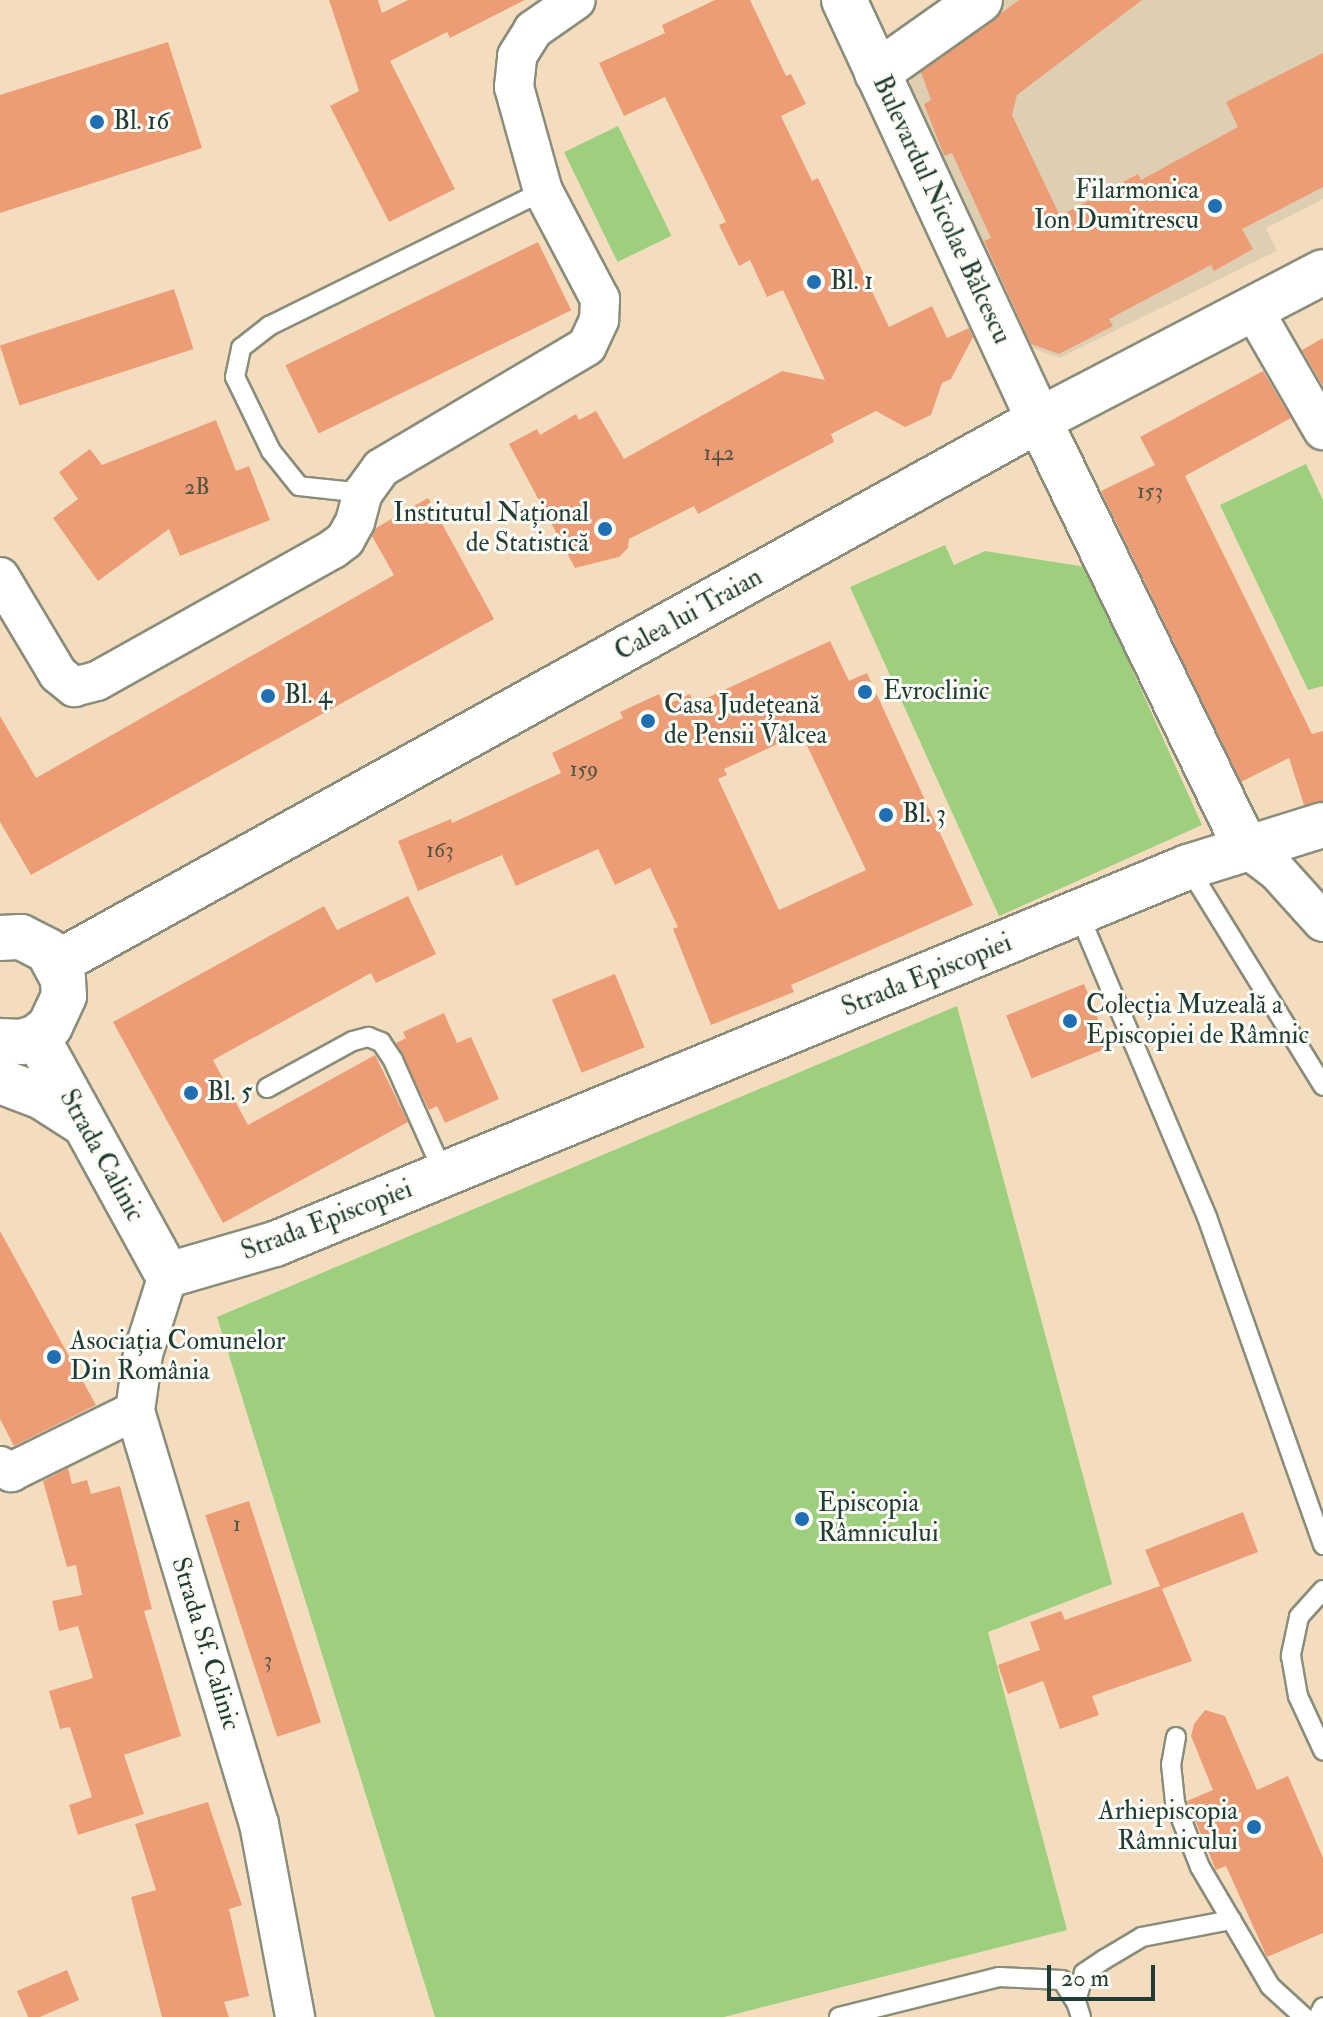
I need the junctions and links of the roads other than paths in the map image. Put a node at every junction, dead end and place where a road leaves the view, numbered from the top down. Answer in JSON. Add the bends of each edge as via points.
{"nodes":[{"id":1,"x":576,"y":0,"type":"edge"},
{"id":2,"x":844,"y":0,"type":"edge"},
{"id":3,"x":980,"y":0,"type":"edge"},
{"id":4,"x":877,"y":73,"type":"junction"},
{"id":5,"x":543,"y":191,"type":"junction"},
{"id":6,"x":1323,"y":272,"type":"edge"},
{"id":7,"x":1253,"y":309,"type":"junction"},
{"id":8,"x":1039,"y":420,"type":"junction"},
{"id":9,"x":1323,"y":430,"type":"edge"},
{"id":10,"x":363,"y":493,"type":"junction"},
{"id":11,"x":0,"y":577,"type":"edge"},
{"id":12,"x":1323,"y":825,"type":"edge"},
{"id":13,"x":1245,"y":847,"type":"junction"},
{"id":14,"x":1188,"y":867,"type":"junction"},
{"id":15,"x":1079,"y":914,"type":"junction"},
{"id":16,"x":1323,"y":922,"type":"edge"},
{"id":17,"x":0,"y":938,"type":"edge"},
{"id":18,"x":57,"y":963,"type":"junction"},
{"id":19,"x":18,"y":1039,"type":"edge"},
{"id":20,"x":0,"y":1081,"type":"edge"},
{"id":21,"x":1323,"y":1086,"type":"edge"},
{"id":22,"x":267,"y":1088,"type":"dead end"},
{"id":23,"x":81,"y":1122,"type":"junction"},
{"id":24,"x":444,"y":1175,"type":"junction"},
{"id":25,"x":168,"y":1275,"type":"junction"},
{"id":26,"x":135,"y":1411,"type":"junction"},
{"id":27,"x":0,"y":1466,"type":"edge"},
{"id":28,"x":1323,"y":1545,"type":"edge"},
{"id":29,"x":1323,"y":1590,"type":"edge"},
{"id":30,"x":1176,"y":1737,"type":"dead end"},
{"id":31,"x":1323,"y":1750,"type":"edge"},
{"id":32,"x":1231,"y":1920,"type":"junction"},
{"id":33,"x":1323,"y":2007,"type":"edge"},
{"id":34,"x":1078,"y":2010,"type":"edge"},
{"id":35,"x":295,"y":2017,"type":"edge"},
{"id":36,"x":839,"y":2017,"type":"edge"},
{"id":37,"x":1304,"y":2017,"type":"edge"},
{"id":38,"x":1318,"y":2017,"type":"edge"}],
"edges":[{"from":1,"to":5,"type":"street","via":[[533,30],[517,56],[514,87]]},
{"from":2,"to":4,"type":"street","name":"Bulevardul Nicolae Bălcescu"},
{"from":3,"to":4,"type":"street"},
{"from":4,"to":8,"type":"street","name":"Bulevardul Nicolae Bălcescu"},
{"from":5,"to":10,"type":"street","via":[[600,299],[599,320],[587,346],[381,468]]},
{"from":5,"to":10,"type":"lane","via":[[269,326],[241,348],[235,377],[271,451],[299,486]]},
{"from":6,"to":7,"type":"street","name":"Calea lui Traian"},
{"from":7,"to":8,"type":"street","name":"Calea lui Traian"},
{"from":7,"to":9,"type":"street"},
{"from":8,"to":13,"type":"street"},
{"from":8,"to":18,"type":"street","name":"Calea lui Traian"},
{"from":10,"to":11,"type":"street","via":[[355,522],[333,549],[97,681],[74,687],[58,674]]},
{"from":12,"to":13,"type":"street","name":"Strada Episcopiei"},
{"from":13,"to":14,"type":"street","name":"Strada Episcopiei"},
{"from":13,"to":16,"type":"street","via":[[1276,870]]},
{"from":14,"to":15,"type":"street","name":"Strada Episcopiei"},
{"from":14,"to":21,"type":"lane"},
{"from":15,"to":24,"type":"street","name":"Strada Episcopiei"},
{"from":15,"to":28,"type":"lane","via":[[1207,1217]]},
{"from":17,"to":18,"type":"street","via":[[35,942]]},
{"from":18,"to":19,"type":"street","via":[[63,979],[60,1012],[50,1026]]},
{"from":19,"to":23,"type":"street","name":"Strada Calinic"},
{"from":20,"to":23,"type":"street","via":[[42,1097]]},
{"from":22,"to":24,"type":"lane","via":[[353,1041],[368,1037],[381,1042]]},
{"from":23,"to":25,"type":"street","name":"Strada Calinic"},
{"from":24,"to":25,"type":"street","name":"Strada Episcopiei","via":[[275,1244]]},
{"from":25,"to":26,"type":"street","name":"Strada Sf. Calinic","via":[[143,1354]]},
{"from":26,"to":27,"type":"street","via":[[11,1472]]},
{"from":26,"to":35,"type":"street","name":"Strada Sf. Calinic","via":[[259,1824]]},
{"from":29,"to":31,"type":"lane","via":[[1299,1617],[1291,1656],[1298,1696]]},
{"from":30,"to":32,"type":"lane","via":[[1171,1764],[1175,1803],[1200,1867]]},
{"from":32,"to":34,"type":"lane","via":[[1142,1937],[1084,1973]]},
{"from":32,"to":37,"type":"lane","via":[[1270,1986]]},
{"from":33,"to":38,"type":"lane"},
{"from":34,"to":36,"type":"lane","via":[[1062,1980],[1033,1975],[999,1977]]}]}
